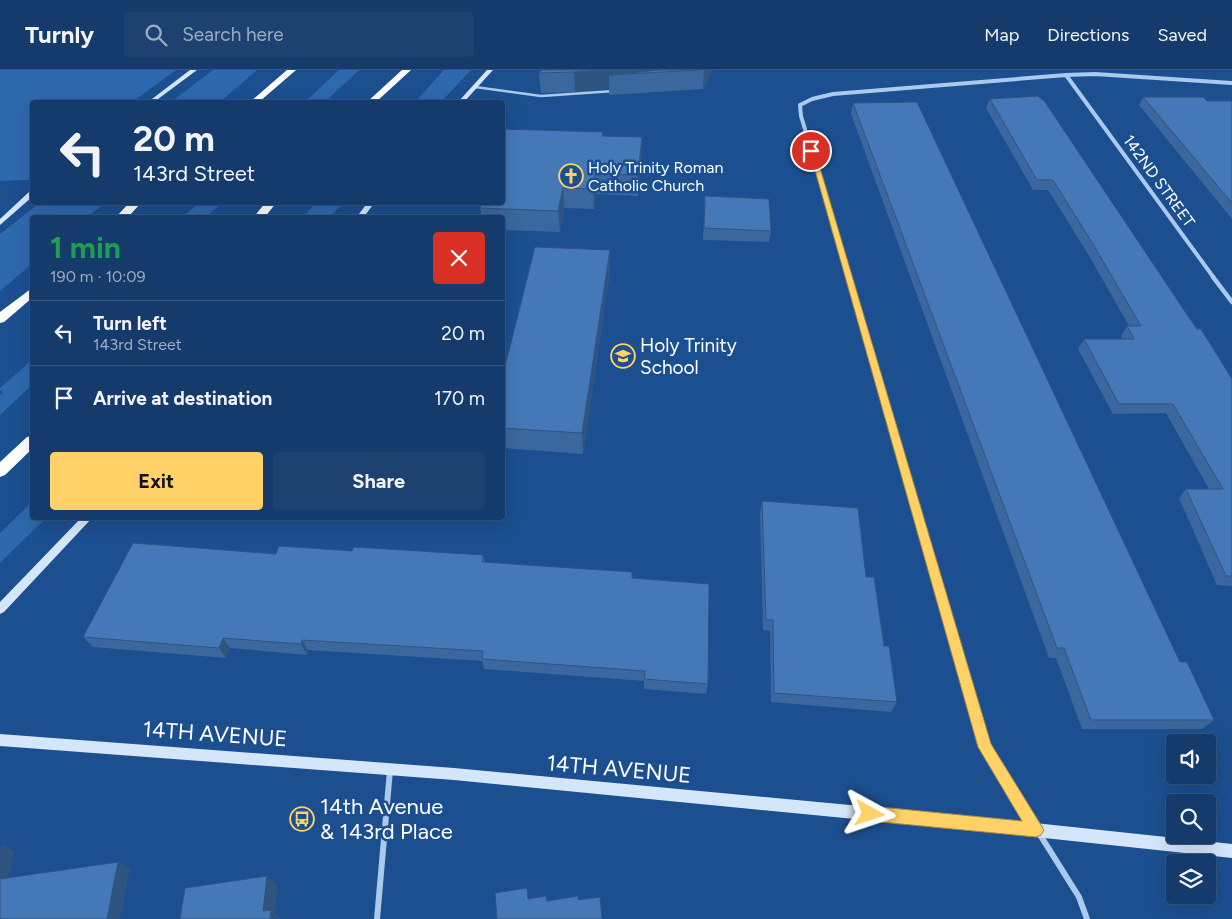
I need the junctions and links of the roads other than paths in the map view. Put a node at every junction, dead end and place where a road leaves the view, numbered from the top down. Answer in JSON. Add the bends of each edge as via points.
{"nodes":[{"id":1,"x":194,"y":70,"type":"edge"},
{"id":2,"x":292,"y":70,"type":"edge"},
{"id":3,"x":396,"y":70,"type":"edge"},
{"id":4,"x":407,"y":70,"type":"edge"},
{"id":5,"x":490,"y":70,"type":"edge"},
{"id":6,"x":1066,"y":75,"type":"junction"},
{"id":7,"x":1232,"y":83,"type":"edge"},
{"id":8,"x":475,"y":87,"type":"junction"},
{"id":9,"x":615,"y":91,"type":"edge"},
{"id":10,"x":154,"y":100,"type":"edge"},
{"id":11,"x":256,"y":100,"type":"edge"},
{"id":12,"x":367,"y":100,"type":"edge"},
{"id":13,"x":373,"y":100,"type":"edge"},
{"id":14,"x":463,"y":100,"type":"edge"},
{"id":15,"x":30,"y":196,"type":"edge"},
{"id":16,"x":134,"y":205,"type":"edge"},
{"id":17,"x":269,"y":205,"type":"edge"},
{"id":18,"x":369,"y":205,"type":"edge"},
{"id":19,"x":123,"y":215,"type":"edge"},
{"id":20,"x":261,"y":215,"type":"edge"},
{"id":21,"x":361,"y":215,"type":"edge"},
{"id":22,"x":0,"y":223,"type":"edge"},
{"id":23,"x":30,"y":294,"type":"edge"},
{"id":24,"x":1232,"y":302,"type":"edge"},
{"id":25,"x":0,"y":320,"type":"edge"},
{"id":26,"x":30,"y":442,"type":"edge"},
{"id":27,"x":0,"y":471,"type":"edge"},
{"id":28,"x":85,"y":520,"type":"edge"},
{"id":29,"x":0,"y":609,"type":"edge"},
{"id":30,"x":0,"y":740,"type":"edge"},
{"id":31,"x":390,"y":768,"type":"junction"},
{"id":32,"x":1036,"y":830,"type":"junction"},
{"id":33,"x":1232,"y":852,"type":"edge"},
{"id":34,"x":376,"y":919,"type":"edge"},
{"id":35,"x":1087,"y":919,"type":"edge"}],
"edges":[{"from":1,"to":10,"type":"street"},
{"from":2,"to":11,"type":"highway"},
{"from":3,"to":12,"type":"highway"},
{"from":4,"to":13,"type":"highway"},
{"from":5,"to":8,"type":"street"},
{"from":6,"to":7,"type":"street"},
{"from":6,"to":24,"type":"street","name":"142ND STREET"},
{"from":6,"to":32,"type":"street","via":[[833,94],[800,105],[985,747]]},
{"from":8,"to":9,"type":"lane","via":[[541,96]]},
{"from":8,"to":14,"type":"street"},
{"from":15,"to":22,"type":"street"},
{"from":16,"to":19,"type":"highway"},
{"from":17,"to":20,"type":"highway"},
{"from":18,"to":21,"type":"street"},
{"from":23,"to":25,"type":"highway"},
{"from":26,"to":27,"type":"highway"},
{"from":28,"to":29,"type":"street"},
{"from":30,"to":31,"type":"street","name":"14TH AVENUE"},
{"from":31,"to":32,"type":"street","name":"14TH AVENUE"},
{"from":31,"to":34,"type":"street"},
{"from":32,"to":33,"type":"street","name":"14TH AVENUE"},
{"from":32,"to":35,"type":"street","via":[[1079,897]]}]}
